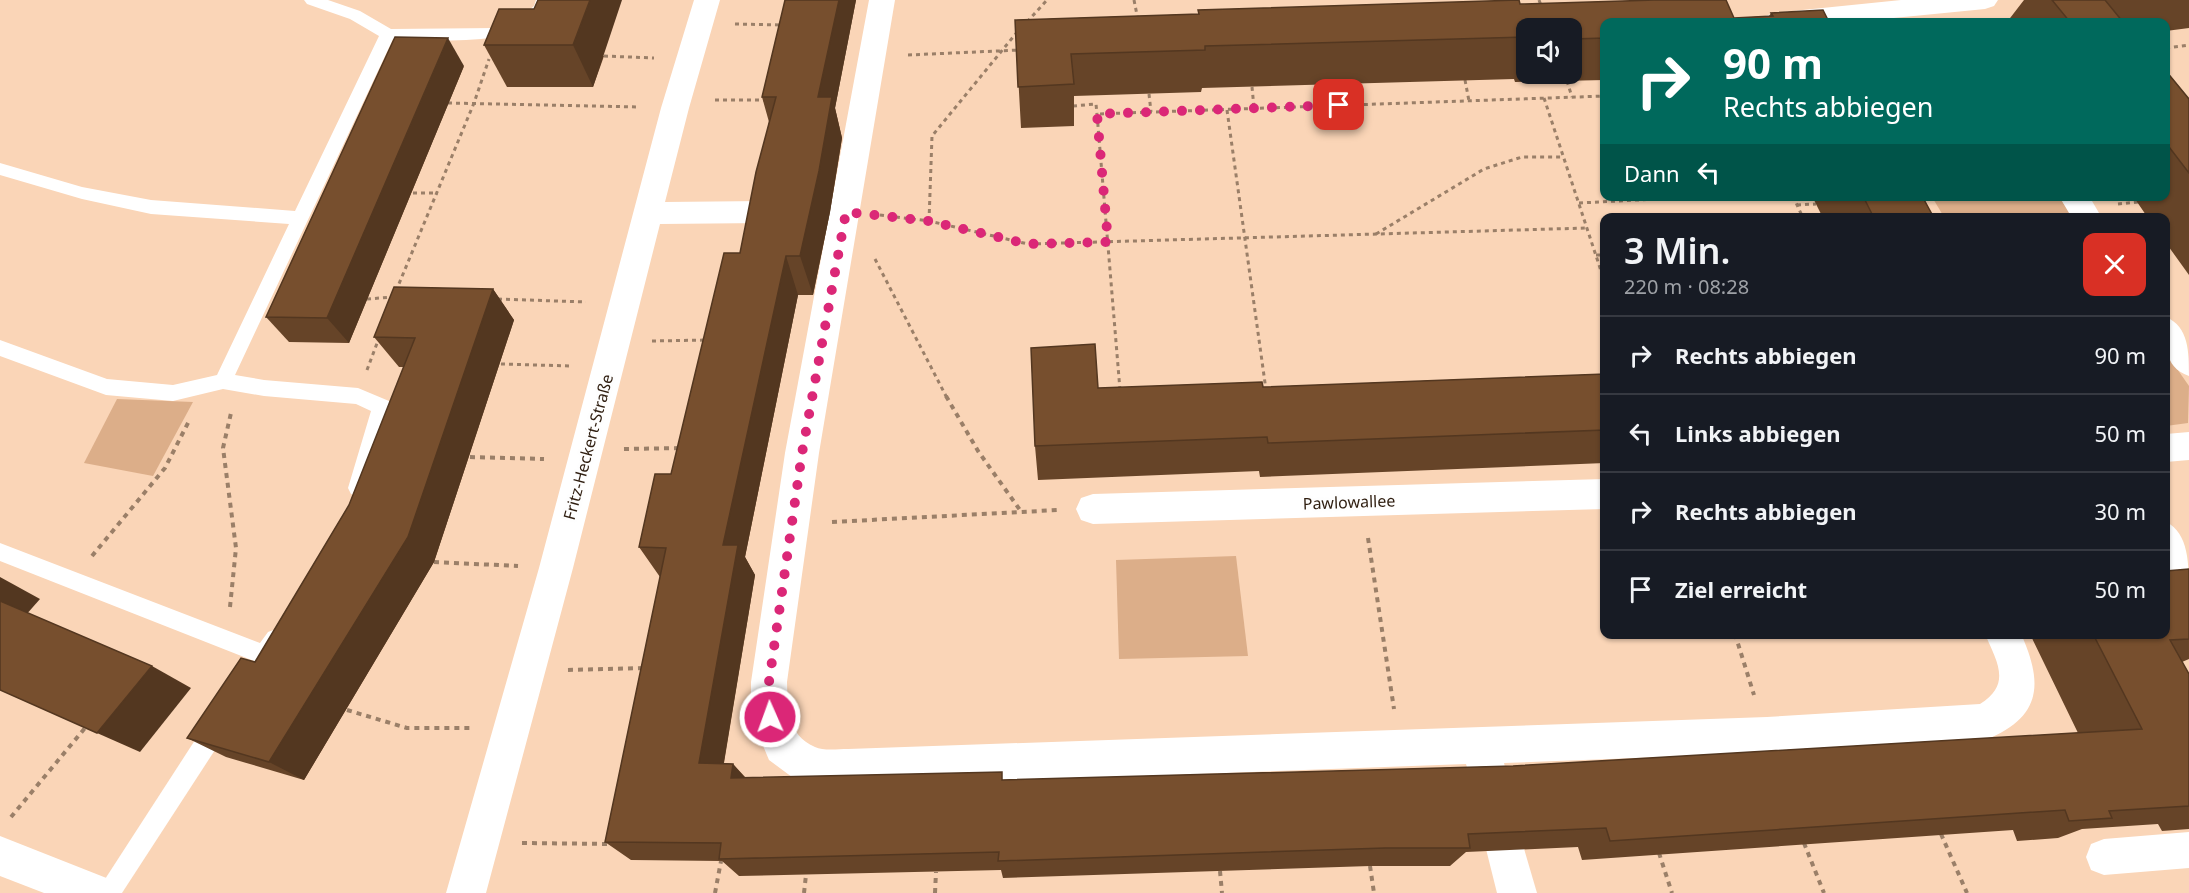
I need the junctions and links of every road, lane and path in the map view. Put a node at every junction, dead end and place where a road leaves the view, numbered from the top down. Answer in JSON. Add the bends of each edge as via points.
{"nodes":[{"id":1,"x":312,"y":0,"type":"edge"},
{"id":2,"x":544,"y":0,"type":"edge"},
{"id":3,"x":882,"y":0,"type":"edge"},
{"id":4,"x":1047,"y":0,"type":"edge"},
{"id":5,"x":1134,"y":0,"type":"edge"},
{"id":6,"x":1539,"y":0,"type":"edge"},
{"id":7,"x":1985,"y":0,"type":"edge"},
{"id":8,"x":1846,"y":7,"type":"edge"},
{"id":9,"x":1543,"y":9,"type":"edge"},
{"id":10,"x":1931,"y":9,"type":"edge"},
{"id":11,"x":704,"y":11,"type":"edge"},
{"id":12,"x":1827,"y":18,"type":"edge"},
{"id":13,"x":1138,"y":22,"type":"edge"},
{"id":14,"x":789,"y":25,"type":"edge"},
{"id":15,"x":497,"y":33,"type":"junction"},
{"id":16,"x":388,"y":34,"type":"junction"},
{"id":17,"x":2189,"y":45,"type":"edge"},
{"id":18,"x":2184,"y":46,"type":"junction"},
{"id":19,"x":2170,"y":48,"type":"edge"},
{"id":20,"x":1024,"y":49,"type":"edge"},
{"id":21,"x":1000,"y":51,"type":"junction"},
{"id":22,"x":2189,"y":52,"type":"edge"},
{"id":23,"x":604,"y":56,"type":"dead end"},
{"id":24,"x":689,"y":60,"type":"junction"},
{"id":25,"x":872,"y":65,"type":"junction"},
{"id":26,"x":1465,"y":80,"type":"edge"},
{"id":27,"x":1357,"y":84,"type":"dead end"},
{"id":28,"x":1568,"y":84,"type":"edge"},
{"id":29,"x":1252,"y":87,"type":"dead end"},
{"id":30,"x":1149,"y":94,"type":"dead end"},
{"id":31,"x":1600,"y":96,"type":"edge"},
{"id":32,"x":1572,"y":97,"type":"junction"},
{"id":33,"x":1544,"y":98,"type":"junction"},
{"id":34,"x":771,"y":100,"type":"edge"},
{"id":35,"x":1469,"y":101,"type":"junction"},
{"id":36,"x":448,"y":103,"type":"dead end"},
{"id":37,"x":474,"y":103,"type":"junction"},
{"id":38,"x":676,"y":104,"type":"junction"},
{"id":39,"x":1361,"y":104,"type":"junction"},
{"id":40,"x":1073,"y":106,"type":"edge"},
{"id":41,"x":1254,"y":108,"type":"junction"},
{"id":42,"x":1227,"y":110,"type":"junction"},
{"id":43,"x":1151,"y":112,"type":"junction"},
{"id":44,"x":1097,"y":114,"type":"junction"},
{"id":45,"x":1564,"y":157,"type":"junction"},
{"id":46,"x":0,"y":169,"type":"edge"},
{"id":47,"x":413,"y":193,"type":"dead end"},
{"id":48,"x":438,"y":193,"type":"junction"},
{"id":49,"x":1618,"y":201,"type":"edge"},
{"id":50,"x":1795,"y":201,"type":"edge"},
{"id":51,"x":1579,"y":203,"type":"junction"},
{"id":52,"x":1816,"y":204,"type":"dead end"},
{"id":53,"x":1797,"y":205,"type":"junction"},
{"id":54,"x":770,"y":212,"type":"edge"},
{"id":55,"x":838,"y":212,"type":"junction"},
{"id":56,"x":648,"y":213,"type":"junction"},
{"id":57,"x":1801,"y":213,"type":"edge"},
{"id":58,"x":299,"y":218,"type":"junction"},
{"id":59,"x":929,"y":221,"type":"junction"},
{"id":60,"x":1587,"y":228,"type":"junction"},
{"id":61,"x":1375,"y":234,"type":"junction"},
{"id":62,"x":1244,"y":238,"type":"junction"},
{"id":63,"x":1108,"y":242,"type":"junction"},
{"id":64,"x":1596,"y":255,"type":"junction"},
{"id":65,"x":1600,"y":255,"type":"edge"},
{"id":66,"x":1600,"y":267,"type":"edge"},
{"id":67,"x":394,"y":297,"type":"junction"},
{"id":68,"x":406,"y":297,"type":"edge"},
{"id":69,"x":367,"y":299,"type":"dead end"},
{"id":70,"x":487,"y":299,"type":"edge"},
{"id":71,"x":626,"y":302,"type":"junction"},
{"id":72,"x":390,"y":308,"type":"edge"},
{"id":73,"x":382,"y":330,"type":"edge"},
{"id":74,"x":2170,"y":336,"type":"edge"},
{"id":75,"x":718,"y":340,"type":"edge"},
{"id":76,"x":0,"y":348,"type":"edge"},
{"id":77,"x":613,"y":354,"type":"junction"},
{"id":78,"x":2189,"y":363,"type":"edge"},
{"id":79,"x":501,"y":364,"type":"dead end"},
{"id":80,"x":223,"y":381,"type":"junction"},
{"id":81,"x":1266,"y":394,"type":"edge"},
{"id":82,"x":358,"y":396,"type":"junction"},
{"id":83,"x":1121,"y":401,"type":"edge"},
{"id":84,"x":2189,"y":446,"type":"edge"},
{"id":85,"x":693,"y":448,"type":"edge"},
{"id":86,"x":2170,"y":448,"type":"edge"},
{"id":87,"x":586,"y":455,"type":"junction"},
{"id":88,"x":470,"y":457,"type":"dead end"},
{"id":89,"x":1600,"y":494,"type":"edge"},
{"id":90,"x":1362,"y":502,"type":"junction"},
{"id":91,"x":351,"y":509,"type":"edge"},
{"id":92,"x":1093,"y":509,"type":"joint"},
{"id":93,"x":1020,"y":510,"type":"junction"},
{"id":94,"x":792,"y":524,"type":"junction"},
{"id":95,"x":2170,"y":544,"type":"edge"},
{"id":96,"x":0,"y":552,"type":"edge"},
{"id":97,"x":434,"y":562,"type":"dead end"},
{"id":98,"x":556,"y":568,"type":"junction"},
{"id":99,"x":2189,"y":576,"type":"edge"},
{"id":100,"x":69,"y":581,"type":"junction"},
{"id":101,"x":289,"y":620,"type":"edge"},
{"id":102,"x":1737,"y":639,"type":"edge"},
{"id":103,"x":2005,"y":639,"type":"edge"},
{"id":104,"x":225,"y":642,"type":"junction"},
{"id":105,"x":264,"y":655,"type":"junction"},
{"id":106,"x":657,"y":667,"type":"edge"},
{"id":107,"x":526,"y":672,"type":"junction"},
{"id":108,"x":251,"y":675,"type":"edge"},
{"id":109,"x":231,"y":705,"type":"edge"},
{"id":110,"x":347,"y":710,"type":"dead end"},
{"id":111,"x":85,"y":728,"type":"edge"},
{"id":112,"x":510,"y":728,"type":"junction"},
{"id":113,"x":1767,"y":735,"type":"junction"},
{"id":114,"x":1480,"y":745,"type":"junction"},
{"id":115,"x":1400,"y":748,"type":"junction"},
{"id":116,"x":1491,"y":788,"type":"edge"},
{"id":117,"x":1941,"y":834,"type":"edge"},
{"id":118,"x":4,"y":839,"type":"edge"},
{"id":119,"x":480,"y":843,"type":"junction"},
{"id":120,"x":1804,"y":843,"type":"edge"},
{"id":121,"x":623,"y":844,"type":"edge"},
{"id":122,"x":1506,"y":849,"type":"edge"},
{"id":123,"x":2189,"y":850,"type":"edge"},
{"id":124,"x":1659,"y":853,"type":"edge"},
{"id":125,"x":2104,"y":857,"type":"edge"},
{"id":126,"x":721,"y":861,"type":"edge"},
{"id":127,"x":1370,"y":866,"type":"edge"},
{"id":128,"x":1220,"y":871,"type":"edge"},
{"id":129,"x":936,"y":872,"type":"edge"},
{"id":130,"x":806,"y":875,"type":"edge"},
{"id":131,"x":95,"y":893,"type":"edge"},
{"id":132,"x":108,"y":893,"type":"edge"},
{"id":133,"x":466,"y":893,"type":"edge"},
{"id":134,"x":715,"y":893,"type":"edge"},
{"id":135,"x":804,"y":893,"type":"edge"},
{"id":136,"x":935,"y":893,"type":"edge"},
{"id":137,"x":1222,"y":893,"type":"edge"},
{"id":138,"x":1374,"y":893,"type":"edge"},
{"id":139,"x":1517,"y":893,"type":"edge"},
{"id":140,"x":1672,"y":893,"type":"edge"},
{"id":141,"x":1824,"y":893,"type":"edge"},
{"id":142,"x":1967,"y":893,"type":"edge"}],
"edges":[{"from":1,"to":16,"type":"lane","via":[[355,15]]},
{"from":2,"to":15,"type":"lane","via":[[540,9],[521,25]]},
{"from":3,"to":25,"type":"street"},
{"from":4,"to":21,"type":"path"},
{"from":5,"to":13,"type":"path"},
{"from":6,"to":9,"type":"path"},
{"from":7,"to":10,"type":"street"},
{"from":8,"to":10,"type":"street"},
{"from":8,"to":12,"type":"street"},
{"from":11,"to":14,"type":"path"},
{"from":11,"to":24,"type":"street","name":"Fritz-Heckert-Straße"},
{"from":15,"to":16,"type":"lane"},
{"from":15,"to":37,"type":"path"},
{"from":16,"to":58,"type":"lane"},
{"from":17,"to":18,"type":"path"},
{"from":18,"to":19,"type":"path"},
{"from":18,"to":22,"type":"path"},
{"from":20,"to":21,"type":"path"},
{"from":21,"to":25,"type":"path","via":[[905,56]]},
{"from":21,"to":59,"type":"path","via":[[932,136]]},
{"from":23,"to":24,"type":"path"},
{"from":24,"to":38,"type":"street","name":"Fritz-Heckert-Straße"},
{"from":25,"to":55,"type":"street"},
{"from":26,"to":35,"type":"path"},
{"from":27,"to":39,"type":"path"},
{"from":28,"to":32,"type":"path"},
{"from":29,"to":41,"type":"path"},
{"from":30,"to":43,"type":"path"},
{"from":31,"to":32,"type":"path"},
{"from":32,"to":33,"type":"path"},
{"from":33,"to":35,"type":"path"},
{"from":33,"to":45,"type":"path"},
{"from":34,"to":38,"type":"path"},
{"from":35,"to":39,"type":"path"},
{"from":36,"to":37,"type":"path"},
{"from":37,"to":38,"type":"path"},
{"from":37,"to":48,"type":"path"},
{"from":38,"to":56,"type":"street","name":"Fritz-Heckert-Straße"},
{"from":39,"to":41,"type":"path"},
{"from":40,"to":44,"type":"path","via":[[1096,104]]},
{"from":41,"to":42,"type":"path"},
{"from":42,"to":43,"type":"path"},
{"from":42,"to":62,"type":"path"},
{"from":43,"to":44,"type":"path"},
{"from":44,"to":63,"type":"path"},
{"from":45,"to":51,"type":"path"},
{"from":45,"to":61,"type":"path","via":[[1522,157],[1484,169]]},
{"from":46,"to":58,"type":"lane","via":[[82,193],[151,207]]},
{"from":47,"to":48,"type":"path"},
{"from":48,"to":67,"type":"path"},
{"from":49,"to":51,"type":"path"},
{"from":50,"to":53,"type":"path"},
{"from":51,"to":60,"type":"path"},
{"from":52,"to":53,"type":"path"},
{"from":53,"to":57,"type":"path"},
{"from":54,"to":56,"type":"street"},
{"from":55,"to":59,"type":"path"},
{"from":55,"to":93,"type":"path","via":[[876,260],[950,403],[994,479]]},
{"from":55,"to":94,"type":"street"},
{"from":56,"to":71,"type":"street","name":"Fritz-Heckert-Straße"},
{"from":58,"to":80,"type":"lane"},
{"from":59,"to":63,"type":"path","via":[[1028,244]]},
{"from":60,"to":61,"type":"path"},
{"from":60,"to":64,"type":"path"},
{"from":61,"to":62,"type":"path"},
{"from":62,"to":63,"type":"path"},
{"from":62,"to":81,"type":"path"},
{"from":63,"to":83,"type":"path"},
{"from":64,"to":65,"type":"path"},
{"from":64,"to":66,"type":"path"},
{"from":67,"to":68,"type":"path"},
{"from":67,"to":69,"type":"path"},
{"from":67,"to":72,"type":"path"},
{"from":70,"to":71,"type":"path"},
{"from":71,"to":77,"type":"street","name":"Fritz-Heckert-Straße"},
{"from":73,"to":82,"type":"path"},
{"from":74,"to":78,"type":"street"},
{"from":75,"to":77,"type":"path"},
{"from":76,"to":80,"type":"lane","via":[[106,387],[173,393]]},
{"from":77,"to":79,"type":"path"},
{"from":77,"to":87,"type":"street","name":"Fritz-Heckert-Straße"},
{"from":80,"to":82,"type":"lane"},
{"from":80,"to":100,"type":"path","via":[[193,414],[165,468]]},
{"from":80,"to":104,"type":"path","via":[[232,410],[223,448],[236,548]]},
{"from":82,"to":91,"type":"lane","via":[[382,407]]},
{"from":84,"to":86,"type":"street"},
{"from":85,"to":87,"type":"path"},
{"from":87,"to":88,"type":"path"},
{"from":87,"to":98,"type":"street","name":"Fritz-Heckert-Straße"},
{"from":89,"to":90,"type":"street","name":"Pawlowallee"},
{"from":90,"to":92,"type":"street","name":"Pawlowallee"},
{"from":90,"to":115,"type":"path"},
{"from":92,"to":93,"type":"path"},
{"from":93,"to":94,"type":"path"},
{"from":94,"to":115,"type":"street","via":[[769,682],[770,717],[782,747],[810,767]]},
{"from":95,"to":99,"type":"street"},
{"from":96,"to":100,"type":"lane"},
{"from":97,"to":98,"type":"path"},
{"from":98,"to":107,"type":"street","name":"Fritz-Heckert-Straße"},
{"from":100,"to":104,"type":"lane"},
{"from":101,"to":105,"type":"lane"},
{"from":102,"to":113,"type":"path"},
{"from":103,"to":113,"type":"street","via":[[2018,667],[2018,687],[2001,714],[1985,722]]},
{"from":104,"to":105,"type":"lane"},
{"from":105,"to":108,"type":"lane"},
{"from":106,"to":107,"type":"path"},
{"from":107,"to":112,"type":"street","name":"Fritz-Heckert-Straße"},
{"from":109,"to":132,"type":"lane"},
{"from":110,"to":112,"type":"path","via":[[407,728]]},
{"from":111,"to":118,"type":"path"},
{"from":112,"to":119,"type":"street","name":"Fritz-Heckert-Straße"},
{"from":113,"to":114,"type":"street"},
{"from":114,"to":115,"type":"street"},
{"from":114,"to":116,"type":"street"},
{"from":117,"to":142,"type":"path"},
{"from":118,"to":131,"type":"street"},
{"from":119,"to":121,"type":"path"},
{"from":119,"to":133,"type":"street","name":"Fritz-Heckert-Straße"},
{"from":120,"to":141,"type":"path"},
{"from":122,"to":139,"type":"street"},
{"from":123,"to":125,"type":"street"},
{"from":124,"to":140,"type":"path"},
{"from":126,"to":134,"type":"path"},
{"from":127,"to":138,"type":"path"},
{"from":128,"to":137,"type":"path"},
{"from":129,"to":136,"type":"path"},
{"from":130,"to":135,"type":"path"}]}
